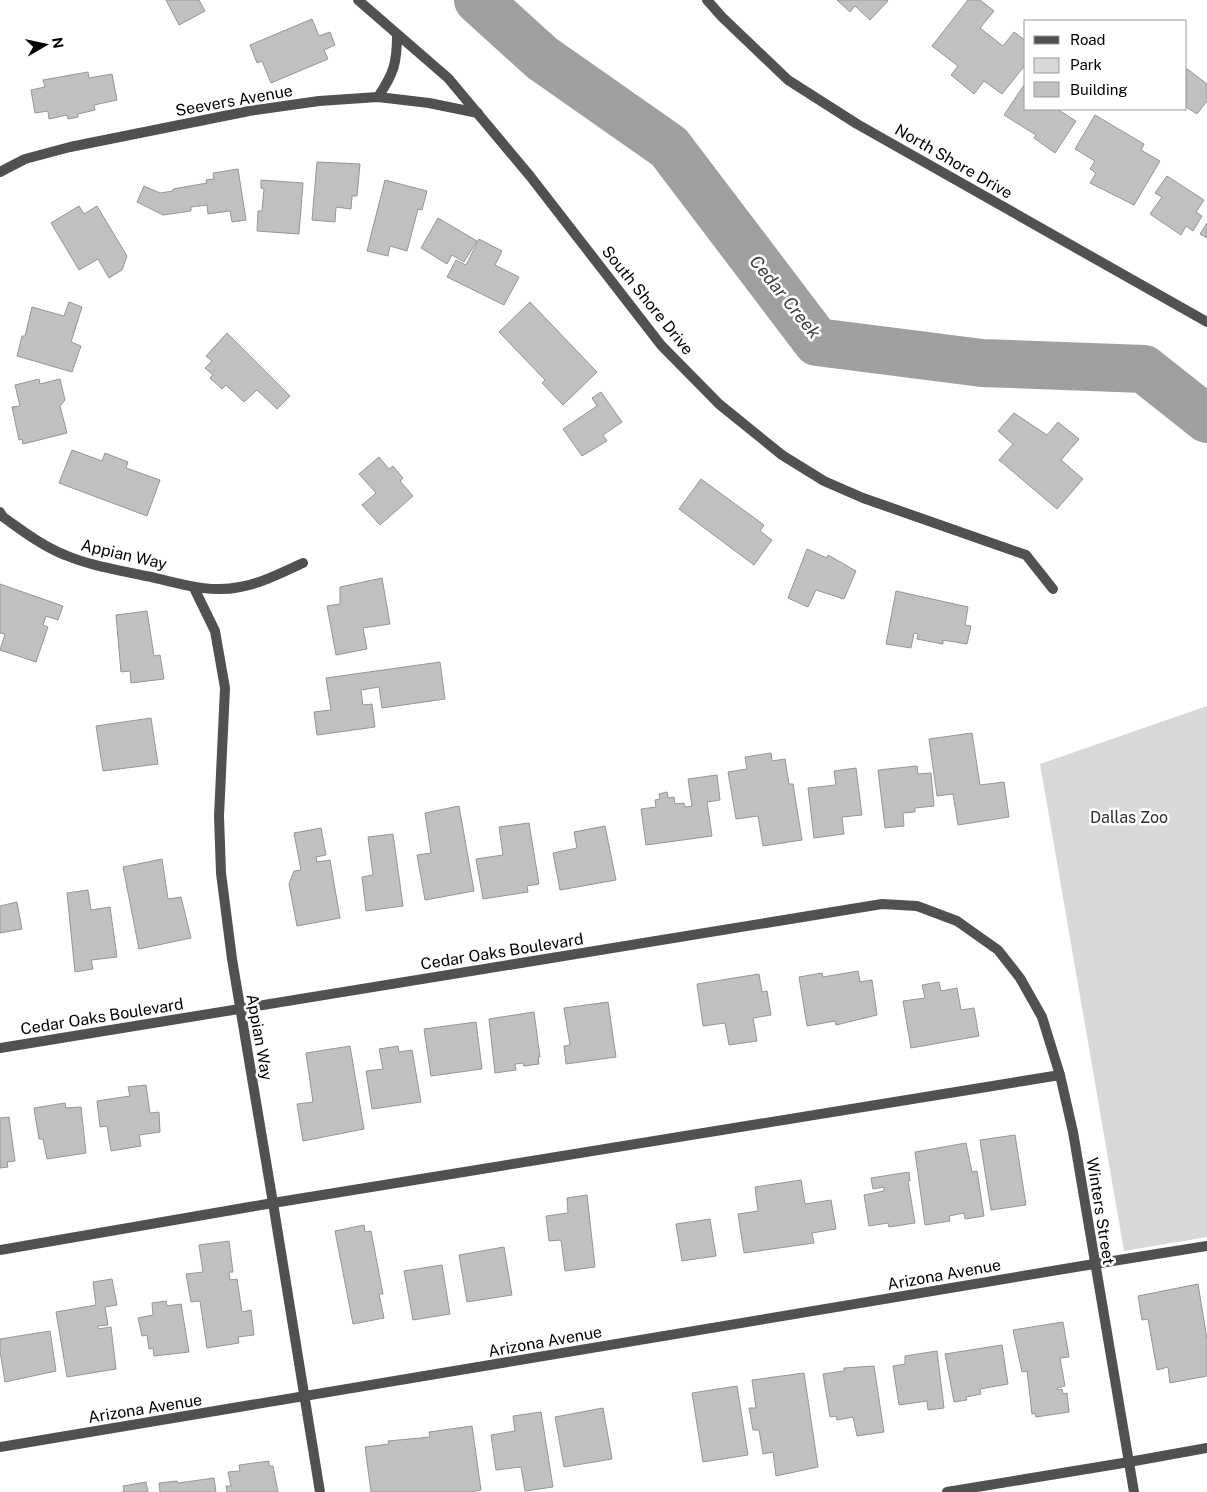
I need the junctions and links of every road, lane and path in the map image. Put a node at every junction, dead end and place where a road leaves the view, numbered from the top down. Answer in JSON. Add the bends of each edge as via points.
{"nodes":[{"id":1,"x":358,"y":0,"type":"edge"},
{"id":2,"x":707,"y":0,"type":"edge"},
{"id":3,"x":397,"y":35,"type":"junction"},
{"id":4,"x":378,"y":97,"type":"junction"},
{"id":5,"x":478,"y":114,"type":"junction"},
{"id":6,"x":0,"y":172,"type":"edge"},
{"id":7,"x":1207,"y":322,"type":"edge"},
{"id":8,"x":0,"y":512,"type":"edge"},
{"id":9,"x":303,"y":563,"type":"dead end"},
{"id":10,"x":194,"y":588,"type":"junction"},
{"id":11,"x":1052,"y":589,"type":"dead end"},
{"id":12,"x":998,"y":950,"type":"joint"},
{"id":13,"x":239,"y":1008,"type":"junction"},
{"id":14,"x":0,"y":1048,"type":"edge"},
{"id":15,"x":1060,"y":1075,"type":"junction"},
{"id":16,"x":273,"y":1203,"type":"junction"},
{"id":17,"x":1207,"y":1246,"type":"edge"},
{"id":18,"x":0,"y":1250,"type":"edge"},
{"id":19,"x":1094,"y":1264,"type":"junction"},
{"id":20,"x":305,"y":1397,"type":"junction"},
{"id":21,"x":0,"y":1448,"type":"edge"},
{"id":22,"x":1207,"y":1448,"type":"edge"},
{"id":23,"x":1129,"y":1462,"type":"junction"},
{"id":24,"x":320,"y":1492,"type":"edge"},
{"id":25,"x":947,"y":1492,"type":"edge"},
{"id":26,"x":1134,"y":1492,"type":"edge"}],
"edges":[{"from":1,"to":3,"type":"street","name":"South Shore Drive"},
{"from":2,"to":7,"type":"street","name":"North Shore Drive","via":[[788,80],[857,124]]},
{"from":3,"to":4,"type":"street","via":[[397,58],[390,79]]},
{"from":3,"to":5,"type":"street","name":"South Shore Drive","via":[[448,78]]},
{"from":4,"to":5,"type":"street","name":"Seevers Avenue","via":[[429,103]]},
{"from":4,"to":6,"type":"street","name":"Seevers Avenue","via":[[319,100],[249,111],[79,145],[24,159]]},
{"from":5,"to":11,"type":"street","name":"South Shore Drive","via":[[661,345],[719,404],[782,455],[824,480],[863,498],[1026,555]]},
{"from":8,"to":10,"type":"street","name":"Appian Way","via":[[33,539],[64,555]]},
{"from":9,"to":10,"type":"street","name":"Appian Way","via":[[239,588]]},
{"from":10,"to":13,"type":"street","name":"Appian Way","via":[[215,631],[225,688],[219,816],[222,873]]},
{"from":12,"to":13,"type":"street","name":"Cedar Oaks Boulevard","via":[[957,920],[916,906],[882,904]]},
{"from":12,"to":15,"type":"street","name":"Winters Street","via":[[1020,978],[1042,1017]]},
{"from":13,"to":14,"type":"street","name":"Cedar Oaks Boulevard"},
{"from":13,"to":16,"type":"street","name":"Appian Way"},
{"from":15,"to":16,"type":"street"},
{"from":15,"to":19,"type":"street","name":"Winters Street","via":[[1073,1132]]},
{"from":16,"to":18,"type":"street"},
{"from":16,"to":20,"type":"street","name":"Appian Way"},
{"from":17,"to":19,"type":"street","name":"Arizona Avenue"},
{"from":19,"to":20,"type":"street","name":"Arizona Avenue"},
{"from":19,"to":23,"type":"street","name":"Winters Street"},
{"from":20,"to":21,"type":"street","name":"Arizona Avenue"},
{"from":20,"to":24,"type":"street","name":"Appian Way"},
{"from":22,"to":23,"type":"street"},
{"from":23,"to":25,"type":"street"},
{"from":23,"to":26,"type":"street","name":"Winters Street"}]}
